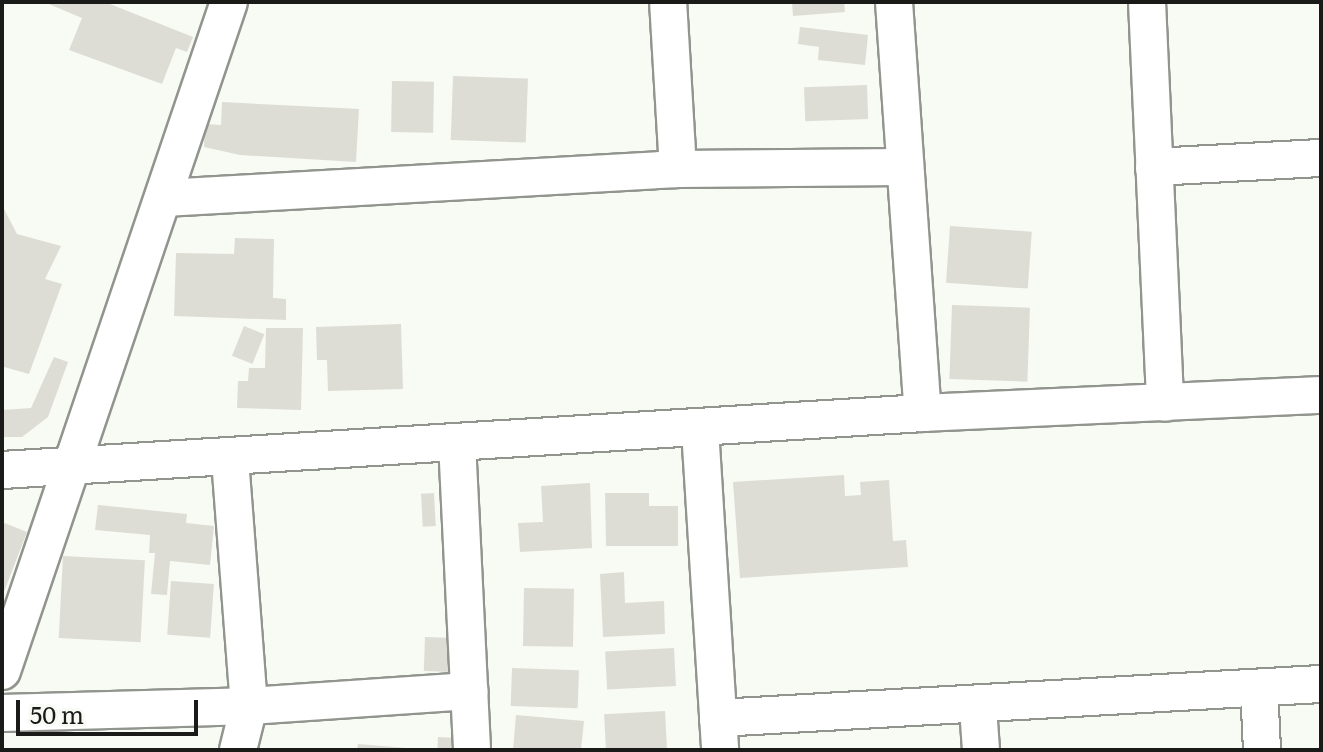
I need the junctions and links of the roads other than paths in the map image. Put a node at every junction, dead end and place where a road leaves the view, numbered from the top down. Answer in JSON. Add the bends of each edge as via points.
{"nodes":[{"id":1,"x":229,"y":2,"type":"edge"},
{"id":2,"x":668,"y":2,"type":"edge"},
{"id":3,"x":894,"y":2,"type":"edge"},
{"id":4,"x":1147,"y":2,"type":"edge"},
{"id":5,"x":1321,"y":158,"type":"edge"},
{"id":6,"x":902,"y":167,"type":"junction"},
{"id":7,"x":1154,"y":167,"type":"junction"},
{"id":8,"x":678,"y":169,"type":"junction"},
{"id":9,"x":164,"y":198,"type":"junction"},
{"id":10,"x":1321,"y":395,"type":"edge"},
{"id":11,"x":1165,"y":403,"type":"junction"},
{"id":12,"x":923,"y":413,"type":"junction"},
{"id":13,"x":700,"y":429,"type":"junction"},
{"id":14,"x":457,"y":442,"type":"junction"},
{"id":15,"x":230,"y":457,"type":"junction"},
{"id":16,"x":75,"y":466,"type":"junction"},
{"id":17,"x":2,"y":470,"type":"edge"},
{"id":18,"x":2,"y":671,"type":"edge"},
{"id":19,"x":1321,"y":684,"type":"edge"},
{"id":20,"x":1259,"y":688,"type":"junction"},
{"id":21,"x":469,"y":691,"type":"junction"},
{"id":22,"x":249,"y":706,"type":"junction"},
{"id":23,"x":978,"y":707,"type":"junction"},
{"id":24,"x":2,"y":713,"type":"edge"},
{"id":25,"x":719,"y":734,"type":"edge"},
{"id":26,"x":238,"y":750,"type":"edge"},
{"id":27,"x":472,"y":750,"type":"edge"},
{"id":28,"x":981,"y":750,"type":"edge"},
{"id":29,"x":1262,"y":750,"type":"edge"}],
"edges":[{"from":1,"to":9,"type":"street"},
{"from":2,"to":8,"type":"street"},
{"from":3,"to":6,"type":"street"},
{"from":4,"to":7,"type":"street"},
{"from":5,"to":7,"type":"street"},
{"from":6,"to":8,"type":"street"},
{"from":6,"to":12,"type":"street"},
{"from":7,"to":11,"type":"street"},
{"from":8,"to":9,"type":"street"},
{"from":9,"to":16,"type":"street"},
{"from":10,"to":11,"type":"street"},
{"from":11,"to":12,"type":"street"},
{"from":12,"to":13,"type":"street"},
{"from":13,"to":14,"type":"street"},
{"from":13,"to":25,"type":"street"},
{"from":14,"to":15,"type":"street"},
{"from":14,"to":21,"type":"street"},
{"from":15,"to":16,"type":"street"},
{"from":15,"to":22,"type":"street"},
{"from":16,"to":17,"type":"street"},
{"from":16,"to":18,"type":"street"},
{"from":19,"to":20,"type":"street"},
{"from":20,"to":23,"type":"street"},
{"from":20,"to":29,"type":"street"},
{"from":21,"to":22,"type":"street"},
{"from":21,"to":27,"type":"street"},
{"from":22,"to":24,"type":"street"},
{"from":22,"to":26,"type":"street"},
{"from":23,"to":25,"type":"street"},
{"from":23,"to":28,"type":"street"}]}
